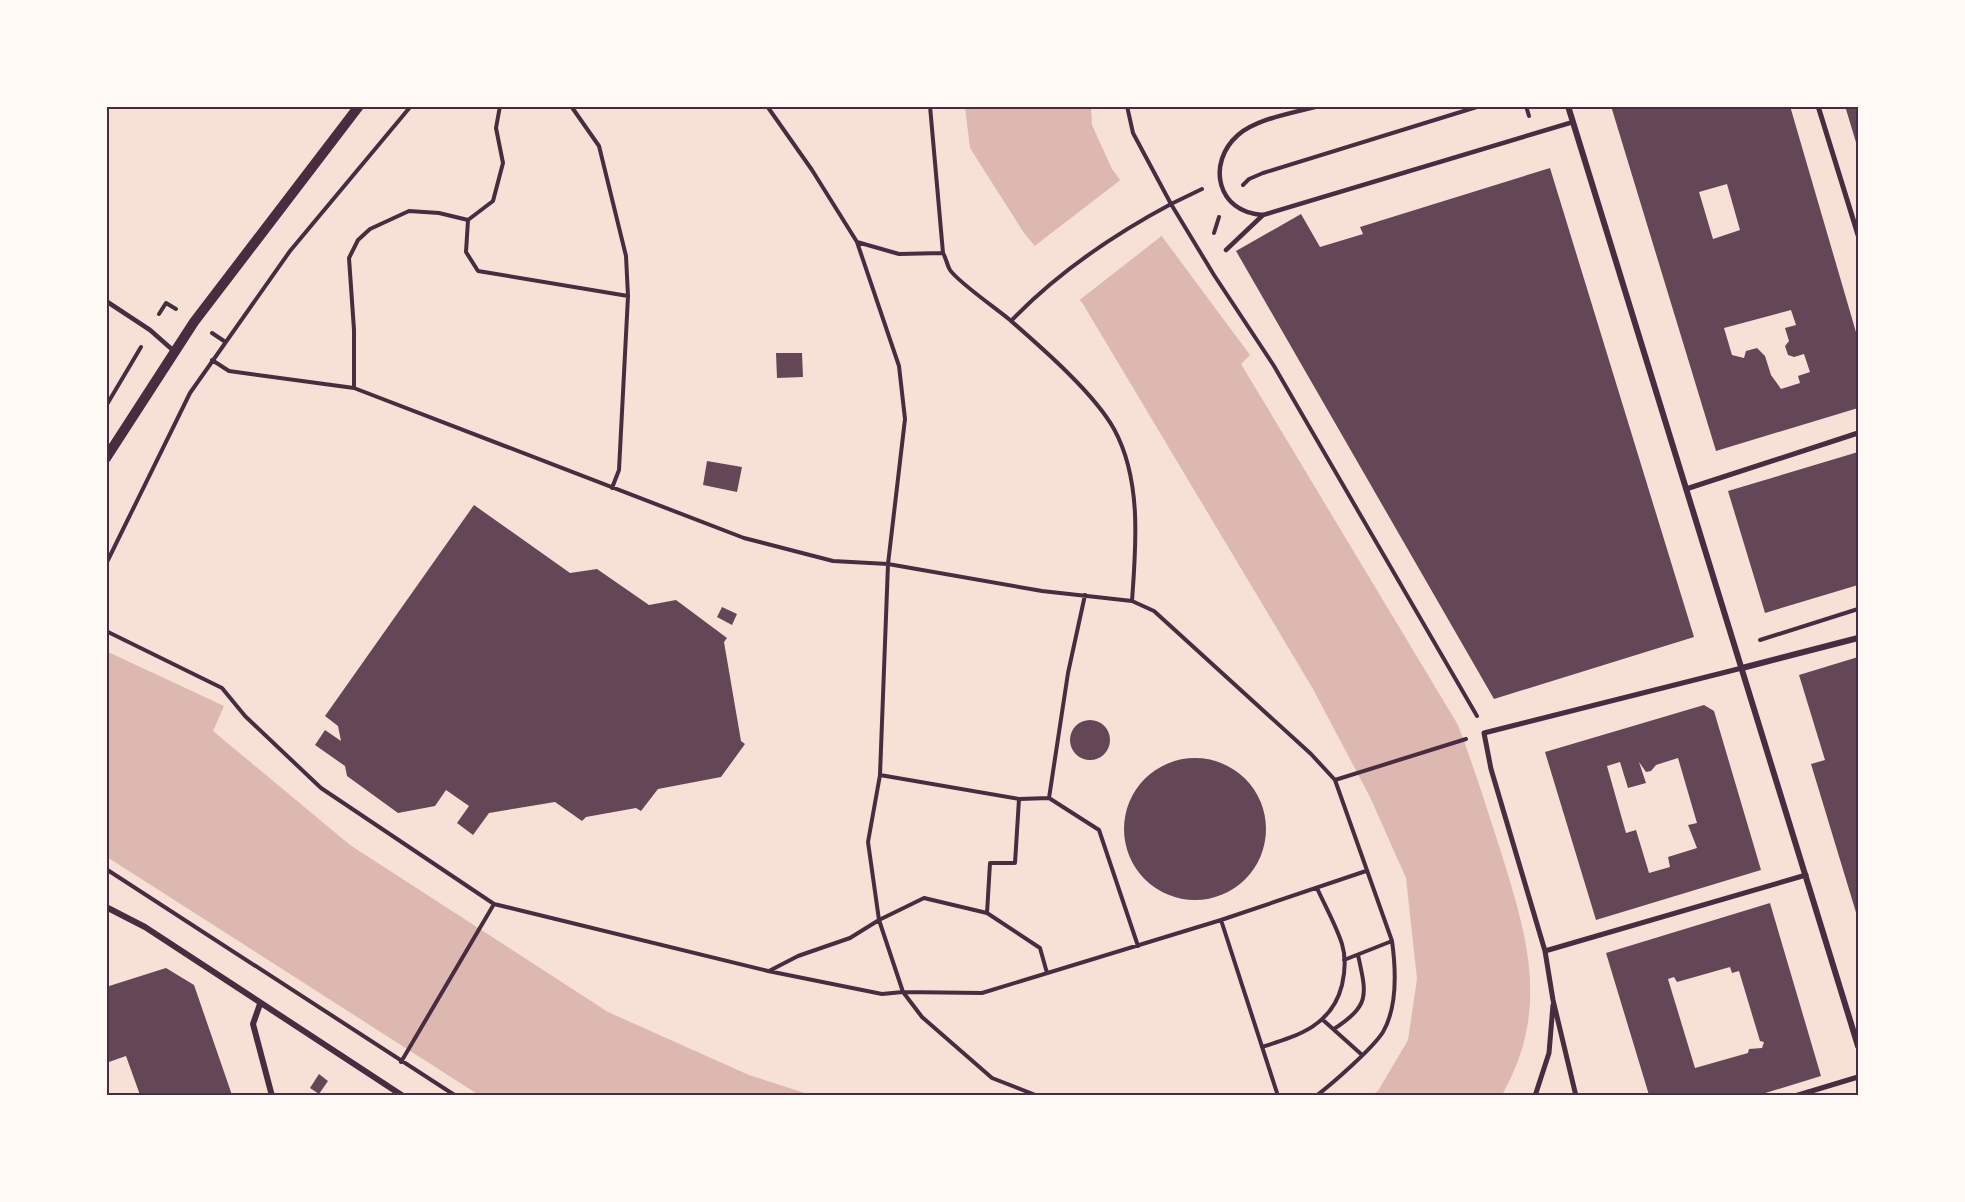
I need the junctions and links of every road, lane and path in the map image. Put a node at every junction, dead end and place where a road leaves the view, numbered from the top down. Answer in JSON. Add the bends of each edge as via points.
{"nodes":[{"id":1,"x":359,"y":106,"type":"edge"},
{"id":2,"x":411,"y":106,"type":"edge"},
{"id":3,"x":500,"y":106,"type":"edge"},
{"id":4,"x":571,"y":106,"type":"edge"},
{"id":5,"x":767,"y":106,"type":"edge"},
{"id":6,"x":930,"y":106,"type":"edge"},
{"id":7,"x":1127,"y":106,"type":"edge"},
{"id":8,"x":1318,"y":106,"type":"edge"},
{"id":9,"x":1480,"y":106,"type":"edge"},
{"id":10,"x":1568,"y":106,"type":"edge"},
{"id":11,"x":1818,"y":106,"type":"edge"},
{"id":12,"x":1573,"y":122,"type":"junction"},
{"id":13,"x":1219,"y":181,"type":"junction"},
{"id":14,"x":1229,"y":201,"type":"junction"},
{"id":15,"x":1172,"y":204,"type":"junction"},
{"id":16,"x":1263,"y":214,"type":"junction"},
{"id":17,"x":468,"y":220,"type":"junction"},
{"id":18,"x":1858,"y":235,"type":"edge"},
{"id":19,"x":1213,"y":238,"type":"dead end"},
{"id":20,"x":857,"y":242,"type":"junction"},
{"id":21,"x":1226,"y":250,"type":"dead end"},
{"id":22,"x":944,"y":253,"type":"junction"},
{"id":23,"x":1213,"y":257,"type":"dead end"},
{"id":24,"x":1214,"y":275,"type":"junction"},
{"id":25,"x":628,"y":296,"type":"junction"},
{"id":26,"x":106,"y":301,"type":"edge"},
{"id":27,"x":1011,"y":321,"type":"junction"},
{"id":28,"x":175,"y":352,"type":"junction"},
{"id":29,"x":212,"y":360,"type":"junction"},
{"id":30,"x":354,"y":388,"type":"junction"},
{"id":31,"x":1858,"y":433,"type":"edge"},
{"id":32,"x":106,"y":458,"type":"edge"},
{"id":33,"x":612,"y":488,"type":"junction"},
{"id":34,"x":1686,"y":489,"type":"junction"},
{"id":35,"x":106,"y":564,"type":"edge"},
{"id":36,"x":888,"y":564,"type":"junction"},
{"id":37,"x":1085,"y":594,"type":"junction"},
{"id":38,"x":1132,"y":601,"type":"junction"},
{"id":39,"x":106,"y":631,"type":"edge"},
{"id":40,"x":1858,"y":638,"type":"edge"},
{"id":41,"x":1742,"y":668,"type":"junction"},
{"id":42,"x":1484,"y":733,"type":"junction"},
{"id":43,"x":879,"y":776,"type":"junction"},
{"id":44,"x":1335,"y":780,"type":"junction"},
{"id":45,"x":1049,"y":798,"type":"junction"},
{"id":46,"x":1019,"y":799,"type":"junction"},
{"id":47,"x":106,"y":869,"type":"edge"},
{"id":48,"x":1366,"y":871,"type":"junction"},
{"id":49,"x":1806,"y":875,"type":"junction"},
{"id":50,"x":1317,"y":888,"type":"junction"},
{"id":51,"x":494,"y":904,"type":"junction"},
{"id":52,"x":106,"y":907,"type":"edge"},
{"id":53,"x":987,"y":913,"type":"junction"},
{"id":54,"x":879,"y":920,"type":"junction"},
{"id":55,"x":1221,"y":920,"type":"junction"},
{"id":56,"x":1392,"y":941,"type":"junction"},
{"id":57,"x":1138,"y":946,"type":"junction"},
{"id":58,"x":1545,"y":951,"type":"junction"},
{"id":59,"x":1358,"y":955,"type":"junction"},
{"id":60,"x":1344,"y":960,"type":"junction"},
{"id":61,"x":768,"y":971,"type":"junction"},
{"id":62,"x":1047,"y":973,"type":"junction"},
{"id":63,"x":903,"y":992,"type":"junction"},
{"id":64,"x":1553,"y":1000,"type":"junction"},
{"id":65,"x":260,"y":1004,"type":"junction"},
{"id":66,"x":1323,"y":1020,"type":"junction"},
{"id":67,"x":1334,"y":1029,"type":"junction"},
{"id":68,"x":1858,"y":1046,"type":"edge"},
{"id":69,"x":1262,"y":1047,"type":"junction"},
{"id":70,"x":1361,"y":1054,"type":"junction"},
{"id":71,"x":401,"y":1062,"type":"junction"},
{"id":72,"x":1858,"y":1077,"type":"edge"},
{"id":73,"x":272,"y":1095,"type":"edge"},
{"id":74,"x":403,"y":1095,"type":"edge"},
{"id":75,"x":456,"y":1095,"type":"edge"},
{"id":76,"x":1038,"y":1095,"type":"edge"},
{"id":77,"x":1278,"y":1095,"type":"edge"},
{"id":78,"x":1316,"y":1095,"type":"edge"},
{"id":79,"x":1535,"y":1095,"type":"edge"},
{"id":80,"x":1576,"y":1095,"type":"edge"},
{"id":81,"x":1796,"y":1095,"type":"edge"}],
"edges":[{"from":1,"to":28,"type":"street","via":[[256,238]]},
{"from":2,"to":29,"type":"path","via":[[290,251]]},
{"from":3,"to":17,"type":"path","via":[[496,128],[503,163],[493,201]]},
{"from":4,"to":25,"type":"path","via":[[599,146],[626,256]]},
{"from":5,"to":20,"type":"path"},
{"from":6,"to":22,"type":"path"},
{"from":7,"to":15,"type":"path","via":[[1133,133]]},
{"from":8,"to":13,"type":"lane","via":[[1261,123],[1239,134],[1222,155]]},
{"from":9,"to":14,"type":"path","via":[[1263,173],[1249,179]]},
{"from":10,"to":12,"type":"street"},
{"from":11,"to":18,"type":"street"},
{"from":12,"to":16,"type":"lane"},
{"from":12,"to":34,"type":"street"},
{"from":13,"to":14,"type":"lane"},
{"from":13,"to":15,"type":"path"},
{"from":14,"to":16,"type":"lane","via":[[1248,214]]},
{"from":14,"to":19,"type":"path","via":[[1221,211]]},
{"from":15,"to":24,"type":"path"},
{"from":15,"to":27,"type":"path","via":[[1073,266]]},
{"from":16,"to":21,"type":"lane"},
{"from":17,"to":25,"type":"path","via":[[466,252],[477,271]]},
{"from":17,"to":30,"type":"path","via":[[409,211],[379,224],[358,240],[349,258]]},
{"from":20,"to":22,"type":"path","via":[[899,254]]},
{"from":20,"to":36,"type":"path","via":[[899,366],[905,419]]},
{"from":22,"to":27,"type":"path","via":[[951,271]]},
{"from":23,"to":24,"type":"path"},
{"from":24,"to":42,"type":"path","via":[[1284,384],[1425,623]]},
{"from":25,"to":33,"type":"path","via":[[619,470]]},
{"from":26,"to":28,"type":"lane"},
{"from":27,"to":38,"type":"path","via":[[1086,393],[1114,429],[1125,455],[1132,492],[1136,542]]},
{"from":28,"to":32,"type":"street"},
{"from":29,"to":30,"type":"path","via":[[229,371]]},
{"from":29,"to":35,"type":"path","via":[[190,393]]},
{"from":30,"to":33,"type":"path"},
{"from":31,"to":34,"type":"street"},
{"from":33,"to":36,"type":"path","via":[[744,538],[834,561]]},
{"from":34,"to":41,"type":"street"},
{"from":36,"to":37,"type":"path","via":[[1042,591]]},
{"from":36,"to":43,"type":"path"},
{"from":37,"to":38,"type":"path"},
{"from":37,"to":45,"type":"path","via":[[1068,673]]},
{"from":38,"to":44,"type":"path","via":[[1154,611]]},
{"from":39,"to":51,"type":"path","via":[[222,688],[245,716],[321,788]]},
{"from":40,"to":41,"type":"street"},
{"from":41,"to":42,"type":"street"},
{"from":41,"to":49,"type":"street"},
{"from":42,"to":44,"type":"path"},
{"from":42,"to":58,"type":"street"},
{"from":43,"to":46,"type":"path"},
{"from":43,"to":54,"type":"path","via":[[868,842]]},
{"from":44,"to":48,"type":"path"},
{"from":45,"to":46,"type":"path"},
{"from":45,"to":57,"type":"path","via":[[1099,830]]},
{"from":46,"to":53,"type":"path","via":[[1015,862],[990,863]]},
{"from":47,"to":71,"type":"path"},
{"from":48,"to":50,"type":"path"},
{"from":48,"to":56,"type":"path"},
{"from":49,"to":58,"type":"street"},
{"from":49,"to":68,"type":"street"},
{"from":50,"to":55,"type":"path"},
{"from":50,"to":60,"type":"path","via":[[1342,945]]},
{"from":51,"to":61,"type":"path"},
{"from":51,"to":71,"type":"path"},
{"from":52,"to":65,"type":"street","via":[[145,927]]},
{"from":53,"to":54,"type":"path","via":[[924,898]]},
{"from":53,"to":62,"type":"path","via":[[1040,948]]},
{"from":54,"to":61,"type":"path","via":[[850,938]]},
{"from":54,"to":63,"type":"path"},
{"from":55,"to":57,"type":"path"},
{"from":55,"to":69,"type":"path"},
{"from":56,"to":59,"type":"path"},
{"from":56,"to":70,"type":"path","via":[[1396,965],[1393,998],[1383,1032]]},
{"from":57,"to":62,"type":"path"},
{"from":58,"to":64,"type":"street"},
{"from":59,"to":60,"type":"path"},
{"from":59,"to":67,"type":"path","via":[[1364,984],[1362,1004],[1352,1017]]},
{"from":60,"to":66,"type":"path","via":[[1339,997]]},
{"from":61,"to":63,"type":"path","via":[[882,994]]},
{"from":62,"to":63,"type":"path","via":[[982,993]]},
{"from":63,"to":76,"type":"path","via":[[922,1017],[992,1078]]},
{"from":64,"to":79,"type":"street","via":[[1549,1053]]},
{"from":64,"to":80,"type":"street"},
{"from":65,"to":73,"type":"street","via":[[253,1024]]},
{"from":65,"to":74,"type":"street"},
{"from":66,"to":67,"type":"path"},
{"from":66,"to":69,"type":"path","via":[[1301,1034]]},
{"from":67,"to":70,"type":"path"},
{"from":69,"to":77,"type":"path"},
{"from":70,"to":78,"type":"path"},
{"from":71,"to":75,"type":"path"},
{"from":72,"to":81,"type":"street"}]}
